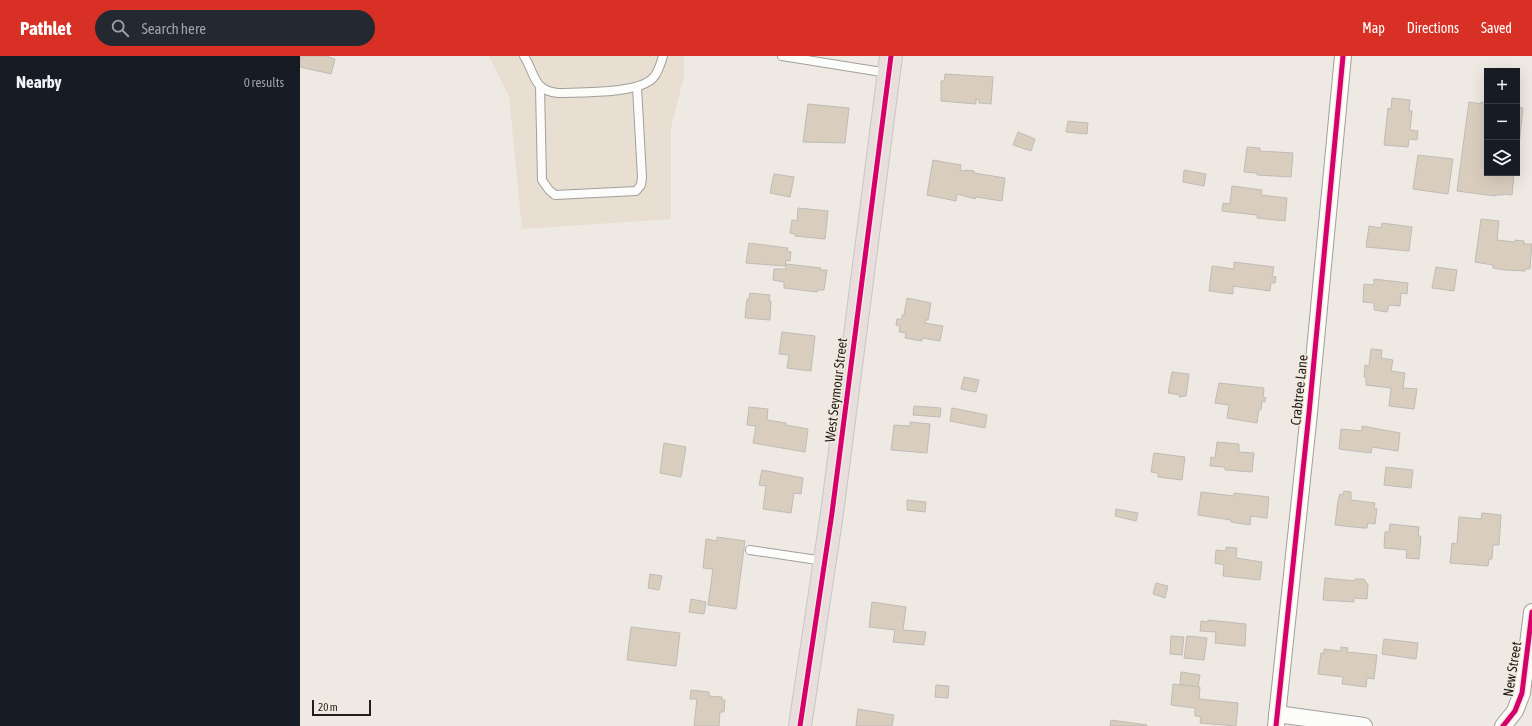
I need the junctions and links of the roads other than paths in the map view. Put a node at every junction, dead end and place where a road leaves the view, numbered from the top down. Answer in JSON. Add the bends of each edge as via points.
{"nodes":[{"id":1,"x":524,"y":56,"type":"edge"},
{"id":2,"x":663,"y":56,"type":"edge"},
{"id":3,"x":782,"y":56,"type":"edge"},
{"id":4,"x":1343,"y":56,"type":"edge"},
{"id":5,"x":890,"y":64,"type":"edge"},
{"id":6,"x":540,"y":87,"type":"junction"},
{"id":7,"x":638,"y":87,"type":"junction"},
{"id":8,"x":750,"y":550,"type":"dead end"},
{"id":9,"x":825,"y":561,"type":"junction"},
{"id":10,"x":1532,"y":612,"type":"edge"},
{"id":11,"x":1276,"y":720,"type":"edge"},
{"id":12,"x":800,"y":726,"type":"edge"},
{"id":13,"x":1364,"y":726,"type":"edge"},
{"id":14,"x":1503,"y":726,"type":"edge"}],
"edges":[{"from":1,"to":6,"type":"lane"},
{"from":2,"to":7,"type":"lane","via":[[654,78]]},
{"from":3,"to":5,"type":"lane"},
{"from":4,"to":11,"type":"street","name":"Crabtree Lane","via":[[1309,413]]},
{"from":5,"to":9,"type":"highway","name":"West Seymour Street"},
{"from":6,"to":7,"type":"lane","via":[[548,92],[558,93]]},
{"from":6,"to":7,"type":"lane","via":[[542,180],[555,195],[636,191],[641,186]]},
{"from":8,"to":9,"type":"lane"},
{"from":9,"to":12,"type":"highway","name":"West Seymour Street"},
{"from":10,"to":14,"type":"street","name":"New Street","via":[[1522,693],[1516,711]]},
{"from":11,"to":13,"type":"street"}]}
